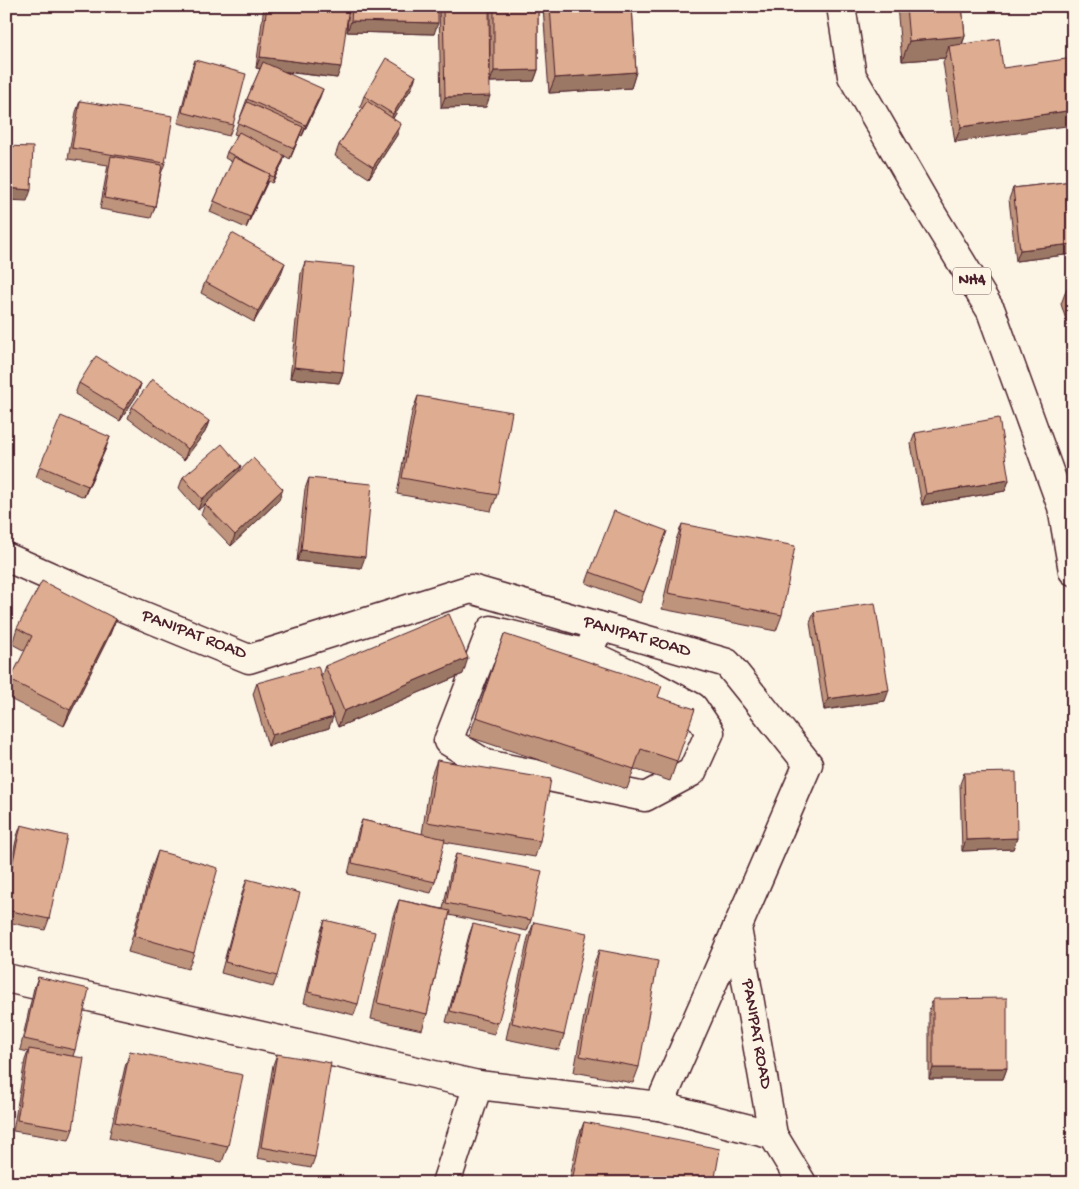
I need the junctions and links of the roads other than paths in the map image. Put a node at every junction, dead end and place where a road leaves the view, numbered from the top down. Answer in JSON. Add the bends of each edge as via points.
{"nodes":[{"id":1,"x":841,"y":6,"type":"edge"},
{"id":2,"x":6,"y":557,"type":"edge"},
{"id":3,"x":1073,"y":571,"type":"edge"},
{"id":4,"x":599,"y":626,"type":"junction"},
{"id":5,"x":588,"y":654,"type":"junction"},
{"id":6,"x":737,"y":928,"type":"junction"},
{"id":7,"x":6,"y":978,"type":"edge"},
{"id":8,"x":478,"y":1085,"type":"junction"},
{"id":9,"x":659,"y":1106,"type":"junction"},
{"id":10,"x":773,"y":1135,"type":"junction"},
{"id":11,"x":446,"y":1183,"type":"edge"},
{"id":12,"x":802,"y":1183,"type":"edge"}],
"edges":[{"from":1,"to":3,"type":"main road","number":"NH4","via":[[852,76],[991,311],[1062,507]]},
{"from":2,"to":4,"type":"main road","name":"PANIPAT ROAD","via":[[249,659],[471,589]]},
{"from":4,"to":5,"type":"main road"},
{"from":4,"to":6,"type":"main road","name":"PANIPAT ROAD","via":[[727,663],[808,764]]},
{"from":5,"to":5,"type":"main road","via":[[693,707],[710,732],[692,772],[645,797],[486,764],[448,741],[491,630]]},
{"from":6,"to":9,"type":"main road"},
{"from":6,"to":10,"type":"main road","name":"PANIPAT ROAD"},
{"from":7,"to":8,"type":"main road"},
{"from":8,"to":9,"type":"main road"},
{"from":8,"to":11,"type":"main road"},
{"from":9,"to":10,"type":"main road"},
{"from":10,"to":12,"type":"main road","name":"PANIPAT ROAD"}]}
